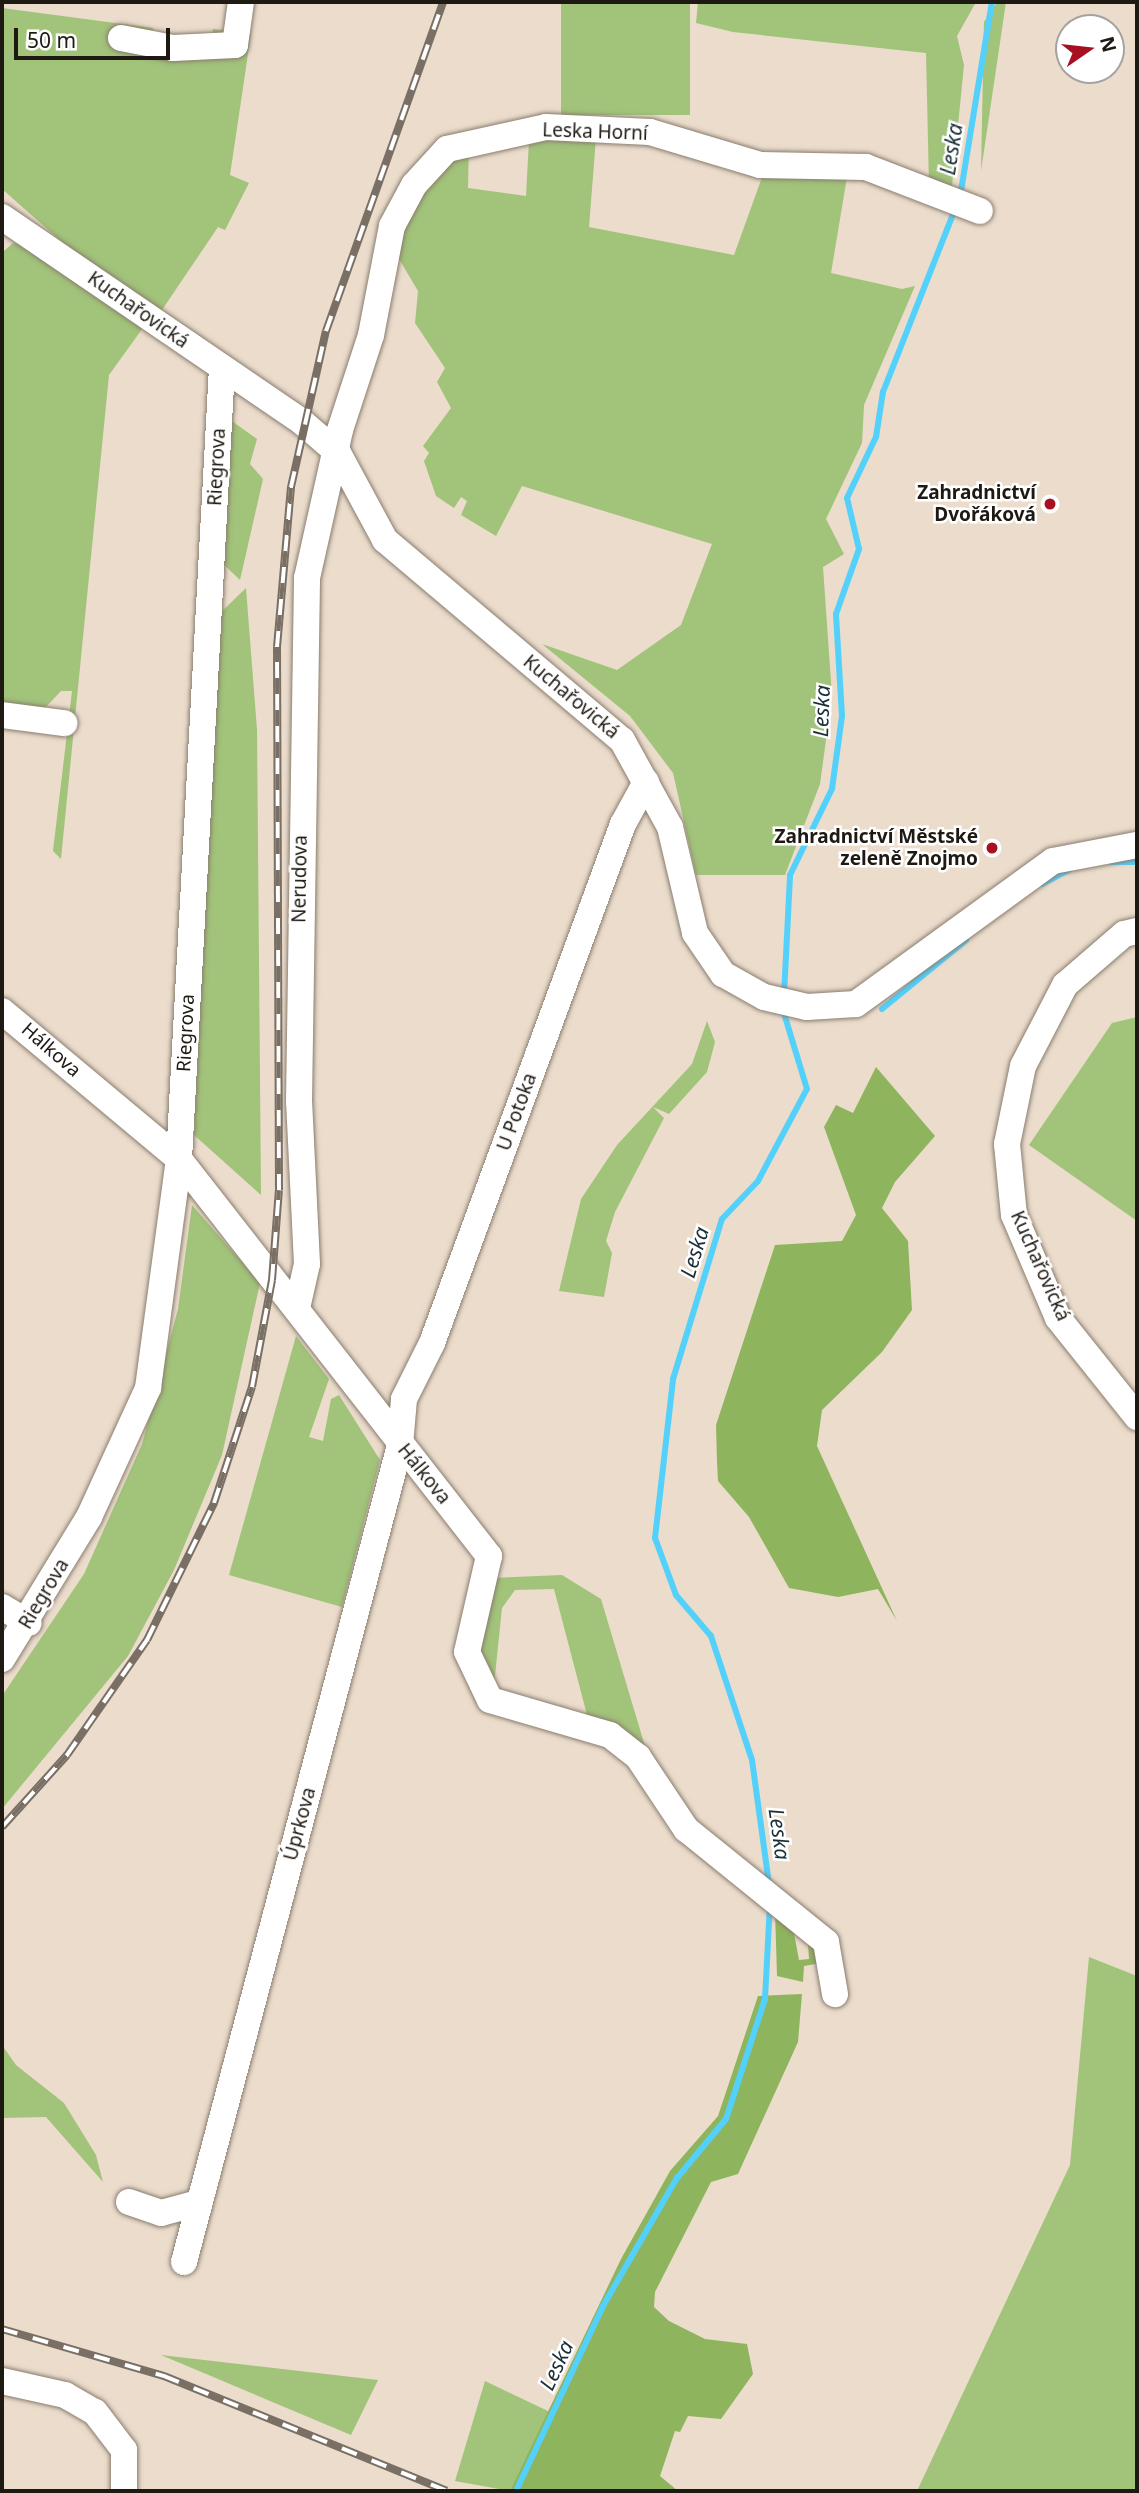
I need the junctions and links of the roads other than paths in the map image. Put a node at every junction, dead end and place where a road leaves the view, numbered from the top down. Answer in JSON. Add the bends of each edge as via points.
{"nodes":[{"id":1,"x":241,"y":2,"type":"edge"},
{"id":2,"x":121,"y":38,"type":"dead end"},
{"id":3,"x":967,"y":206,"type":"dead end"},
{"id":4,"x":2,"y":217,"type":"edge"},
{"id":5,"x":222,"y":368,"type":"junction"},
{"id":6,"x":338,"y":453,"type":"junction"},
{"id":7,"x":2,"y":715,"type":"edge"},
{"id":8,"x":64,"y":723,"type":"dead end"},
{"id":9,"x":646,"y":782,"type":"junction"},
{"id":10,"x":1137,"y":845,"type":"edge"},
{"id":11,"x":1137,"y":932,"type":"edge"},
{"id":12,"x":2,"y":1011,"type":"edge"},
{"id":13,"x":179,"y":1159,"type":"junction"},
{"id":14,"x":297,"y":1308,"type":"junction"},
{"id":15,"x":1137,"y":1417,"type":"edge"},
{"id":16,"x":400,"y":1445,"type":"junction"},
{"id":17,"x":2,"y":1607,"type":"edge"},
{"id":18,"x":29,"y":1623,"type":"junction"},
{"id":19,"x":2,"y":1659,"type":"edge"},
{"id":20,"x":835,"y":1994,"type":"dead end"},
{"id":21,"x":129,"y":2202,"type":"dead end"},
{"id":22,"x":200,"y":2203,"type":"junction"},
{"id":23,"x":184,"y":2262,"type":"dead end"},
{"id":24,"x":2,"y":2381,"type":"edge"},
{"id":25,"x":124,"y":2491,"type":"edge"}],
"edges":[{"from":1,"to":2,"type":"street","via":[[234,45],[173,48]]},
{"from":3,"to":6,"type":"street","name":"Leska Horní","via":[[866,167],[760,165],[650,132],[546,127],[447,149],[414,185],[392,226]]},
{"from":4,"to":5,"type":"street","name":"Kuchařovická"},
{"from":5,"to":6,"type":"street","name":"Kuchařovická"},
{"from":5,"to":13,"type":"street","name":"Riegrova"},
{"from":6,"to":9,"type":"street","name":"Kuchařovická","via":[[385,540],[622,740]]},
{"from":6,"to":14,"type":"street","name":"Nerudova","via":[[307,578],[299,1101],[307,1264]]},
{"from":7,"to":8,"type":"street"},
{"from":9,"to":10,"type":"street","name":"Kuchařovická","via":[[670,827],[695,933],[723,974],[764,997],[807,1007],[856,1004],[1053,861]]},
{"from":9,"to":16,"type":"street","name":"U Potoka","via":[[623,824],[432,1343],[404,1399]]},
{"from":11,"to":15,"type":"street","name":"Kuchařovická","via":[[1124,934],[1065,985],[1023,1066],[1007,1144],[1014,1214],[1058,1318]]},
{"from":12,"to":13,"type":"street","name":"Hálkova"},
{"from":13,"to":14,"type":"street","name":"Hálkova"},
{"from":13,"to":18,"type":"street","name":"Riegrova","via":[[148,1388],[89,1517]]},
{"from":14,"to":16,"type":"street","name":"Hálkova"},
{"from":16,"to":20,"type":"street","name":"Hálkova","via":[[489,1556],[467,1652],[490,1700],[610,1735],[638,1756],[687,1829],[759,1893],[826,1942]]},
{"from":16,"to":22,"type":"street","name":"Úprkova"},
{"from":17,"to":18,"type":"street"},
{"from":18,"to":19,"type":"street","name":"Riegrova"},
{"from":21,"to":22,"type":"street","via":[[161,2213]]},
{"from":22,"to":23,"type":"street","name":"Úprkova"},
{"from":24,"to":25,"type":"street","via":[[65,2395],[95,2412],[124,2450]]}]}
